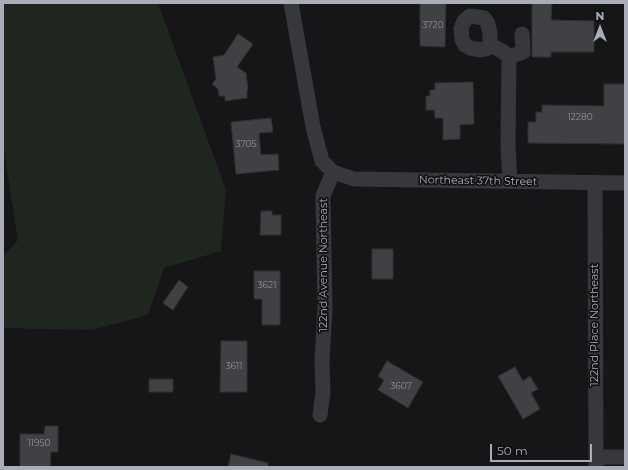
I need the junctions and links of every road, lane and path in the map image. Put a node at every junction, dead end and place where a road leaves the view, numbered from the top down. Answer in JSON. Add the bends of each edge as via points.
{"nodes":[{"id":1,"x":291,"y":3,"type":"edge"},
{"id":2,"x":522,"y":34,"type":"dead end"},
{"id":3,"x":490,"y":45,"type":"dead end"},
{"id":4,"x":509,"y":57,"type":"junction"},
{"id":5,"x":332,"y":172,"type":"junction"},
{"id":6,"x":510,"y":182,"type":"junction"},
{"id":7,"x":594,"y":183,"type":"junction"},
{"id":8,"x":625,"y":183,"type":"edge"},
{"id":9,"x":320,"y":415,"type":"dead end"},
{"id":10,"x":625,"y":457,"type":"edge"},
{"id":11,"x":596,"y":462,"type":"edge"}],
"edges":[{"from":1,"to":5,"type":"street","via":[[313,127],[322,161]]},
{"from":2,"to":4,"type":"street","via":[[522,52]]},
{"from":3,"to":4,"type":"street"},
{"from":4,"to":6,"type":"street"},
{"from":5,"to":6,"type":"street","name":"Northeast 37th Street","via":[[354,179]]},
{"from":5,"to":9,"type":"street","name":"122nd Avenue Northeast","via":[[323,196],[325,308]]},
{"from":6,"to":7,"type":"street","name":"Northeast 37th Street"},
{"from":7,"to":8,"type":"street","name":"Northeast 37th Street"},
{"from":7,"to":11,"type":"street","name":"122nd Place Northeast"},
{"from":10,"to":11,"type":"street"}]}
